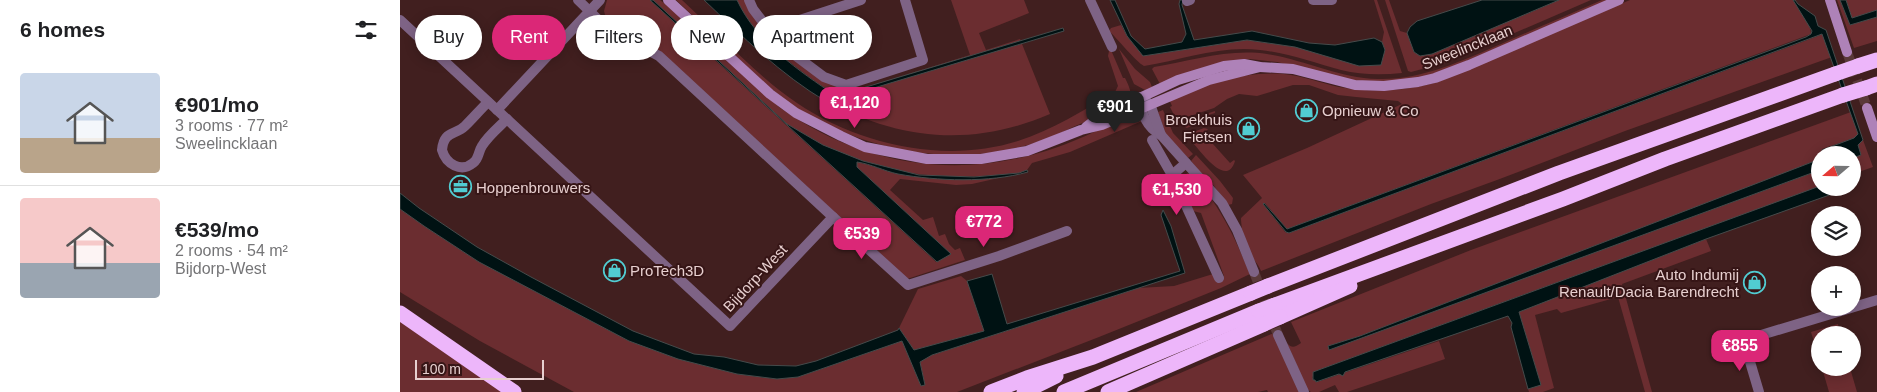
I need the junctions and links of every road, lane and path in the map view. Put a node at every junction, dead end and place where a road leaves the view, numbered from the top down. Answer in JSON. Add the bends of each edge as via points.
{"nodes":[{"id":1,"x":578,"y":0,"type":"edge"},
{"id":2,"x":600,"y":0,"type":"edge"},
{"id":3,"x":668,"y":0,"type":"edge"},
{"id":4,"x":749,"y":0,"type":"edge"},
{"id":5,"x":861,"y":0,"type":"edge"},
{"id":6,"x":904,"y":0,"type":"edge"},
{"id":7,"x":1090,"y":0,"type":"edge"},
{"id":8,"x":1313,"y":0,"type":"edge"},
{"id":9,"x":1332,"y":0,"type":"edge"},
{"id":10,"x":1619,"y":0,"type":"edge"},
{"id":11,"x":1830,"y":0,"type":"edge"},
{"id":12,"x":589,"y":11,"type":"junction"},
{"id":13,"x":758,"y":15,"type":"edge"},
{"id":14,"x":815,"y":15,"type":"edge"},
{"id":15,"x":400,"y":20,"type":"edge"},
{"id":16,"x":1112,"y":47,"type":"dead end"},
{"id":17,"x":1848,"y":52,"type":"tunnel mouth"},
{"id":18,"x":801,"y":60,"type":"edge"},
{"id":19,"x":1877,"y":60,"type":"edge"},
{"id":20,"x":1260,"y":67,"type":"junction"},
{"id":21,"x":1871,"y":86,"type":"edge"},
{"id":22,"x":1140,"y":97,"type":"junction"},
{"id":23,"x":488,"y":102,"type":"junction"},
{"id":24,"x":1145,"y":106,"type":"junction"},
{"id":25,"x":1867,"y":108,"type":"tunnel mouth"},
{"id":26,"x":498,"y":110,"type":"junction"},
{"id":27,"x":507,"y":119,"type":"junction"},
{"id":28,"x":1081,"y":130,"type":"junction"},
{"id":29,"x":1156,"y":137,"type":"junction"},
{"id":30,"x":1877,"y":137,"type":"edge"},
{"id":31,"x":1186,"y":163,"type":"junction"},
{"id":32,"x":1172,"y":175,"type":"junction"},
{"id":33,"x":833,"y":217,"type":"junction"},
{"id":34,"x":1067,"y":231,"type":"dead end"},
{"id":35,"x":1254,"y":272,"type":"tunnel mouth"},
{"id":36,"x":1220,"y":278,"type":"dead end"},
{"id":37,"x":1877,"y":300,"type":"edge"},
{"id":38,"x":400,"y":312,"type":"edge"},
{"id":39,"x":1262,"y":318,"type":"junction"},
{"id":40,"x":1278,"y":334,"type":"tunnel mouth"},
{"id":41,"x":1093,"y":357,"type":"junction"},
{"id":42,"x":514,"y":392,"type":"edge"},
{"id":43,"x":991,"y":392,"type":"edge"},
{"id":44,"x":1024,"y":392,"type":"edge"},
{"id":45,"x":1064,"y":392,"type":"edge"},
{"id":46,"x":1108,"y":392,"type":"edge"},
{"id":47,"x":1304,"y":392,"type":"edge"},
{"id":48,"x":1759,"y":392,"type":"edge"}],
"edges":[{"from":1,"to":12,"type":"street"},
{"from":2,"to":12,"type":"street"},
{"from":3,"to":28,"type":"main road","via":[[770,94],[796,113],[865,146],[927,159],[981,159],[1027,151]]},
{"from":4,"to":13,"type":"street"},
{"from":5,"to":14,"type":"street"},
{"from":6,"to":18,"type":"street","via":[[923,60],[846,85],[824,77]]},
{"from":7,"to":16,"type":"street"},
{"from":8,"to":9,"type":"street"},
{"from":10,"to":20,"type":"main road","name":"Sweelincklaan","via":[[1469,65],[1418,82],[1355,85],[1293,69]]},
{"from":11,"to":17,"type":"main road"},
{"from":12,"to":26,"type":"street"},
{"from":12,"to":33,"type":"street","via":[[608,28],[659,56]]},
{"from":15,"to":23,"type":"street","name":"Bijdorp-West"},
{"from":19,"to":41,"type":"highway","bridge":true,"via":[[1559,173]]},
{"from":20,"to":22,"type":"main road","name":"Sweelincklaan","via":[[1244,64],[1207,70]]},
{"from":20,"to":24,"type":"main road","name":"Sweelincklaan","via":[[1209,80]]},
{"from":21,"to":39,"type":"highway","bridge":true,"via":[[1665,159],[1414,254]]},
{"from":22,"to":24,"type":"street"},
{"from":22,"to":28,"type":"main road","name":"Sweelincklaan","via":[[1099,117]]},
{"from":23,"to":26,"type":"street","name":"Bijdorp-West"},
{"from":23,"to":27,"type":"street","via":[[463,128],[446,137],[442,150],[448,162],[457,167],[472,164],[483,144]]},
{"from":24,"to":28,"type":"main road","name":"Sweelincklaan","via":[[1102,125]]},
{"from":24,"to":29,"type":"street"},
{"from":25,"to":30,"type":"main road"},
{"from":26,"to":27,"type":"street","name":"Bijdorp-West"},
{"from":27,"to":33,"type":"street","name":"Bijdorp-West","via":[[730,326]]},
{"from":29,"to":31,"type":"street"},
{"from":29,"to":32,"type":"street"},
{"from":31,"to":32,"type":"street"},
{"from":31,"to":35,"type":"street","via":[[1231,217]]},
{"from":32,"to":36,"type":"street"},
{"from":33,"to":34,"type":"street","via":[[908,285]]},
{"from":37,"to":48,"type":"street","via":[[1748,339],[1745,345]]},
{"from":38,"to":42,"type":"highway"},
{"from":39,"to":45,"type":"highway"},
{"from":39,"to":46,"type":"highway"},
{"from":40,"to":47,"type":"street"},
{"from":41,"to":43,"type":"highway"},
{"from":41,"to":44,"type":"highway"}]}
